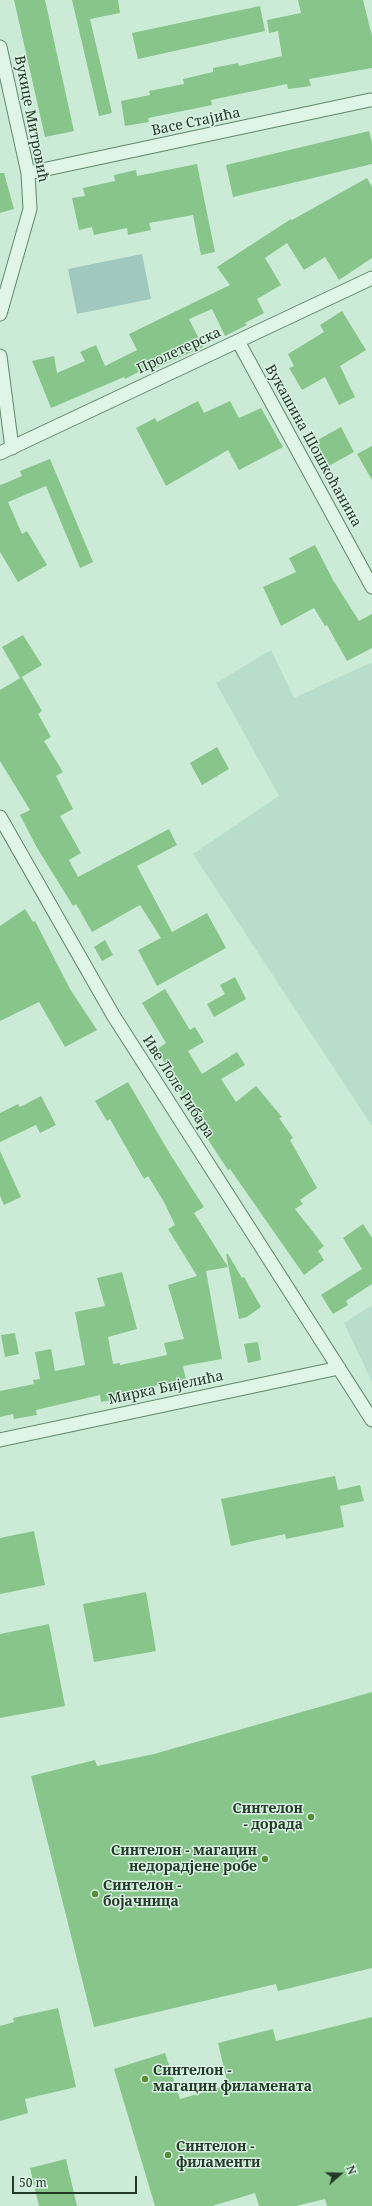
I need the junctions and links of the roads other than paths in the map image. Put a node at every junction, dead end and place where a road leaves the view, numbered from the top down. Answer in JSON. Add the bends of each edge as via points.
{"nodes":[{"id":1,"x":0,"y":48,"type":"edge"},
{"id":2,"x":370,"y":100,"type":"dead end"},
{"id":3,"x":28,"y":173,"type":"junction"},
{"id":4,"x":372,"y":278,"type":"edge"},
{"id":5,"x":0,"y":314,"type":"edge"},
{"id":6,"x":238,"y":342,"type":"junction"},
{"id":7,"x":0,"y":356,"type":"edge"},
{"id":8,"x":12,"y":448,"type":"junction"},
{"id":9,"x":0,"y":453,"type":"edge"},
{"id":10,"x":372,"y":587,"type":"edge"},
{"id":11,"x":0,"y":818,"type":"edge"},
{"id":12,"x":338,"y":1368,"type":"junction"},
{"id":13,"x":372,"y":1420,"type":"edge"},
{"id":14,"x":0,"y":1440,"type":"edge"}],
"edges":[{"from":1,"to":3,"type":"street","name":"Вукице Митровић"},
{"from":2,"to":3,"type":"street","name":"Васе Стајића"},
{"from":3,"to":5,"type":"street","name":"Вукице Митровић","via":[[30,209]]},
{"from":4,"to":6,"type":"street","name":"Пролетерска"},
{"from":6,"to":8,"type":"street","name":"Пролетерска"},
{"from":6,"to":10,"type":"street","name":"Вукашина Шошкоћанина"},
{"from":7,"to":8,"type":"street"},
{"from":8,"to":9,"type":"street","name":"Пролетерска"},
{"from":11,"to":12,"type":"street","name":"Иве Лоле Рибара","via":[[113,1015]]},
{"from":12,"to":13,"type":"street","name":"Иве Лоле Рибара"},
{"from":12,"to":14,"type":"street","name":"Мирка Бијелића"}]}
